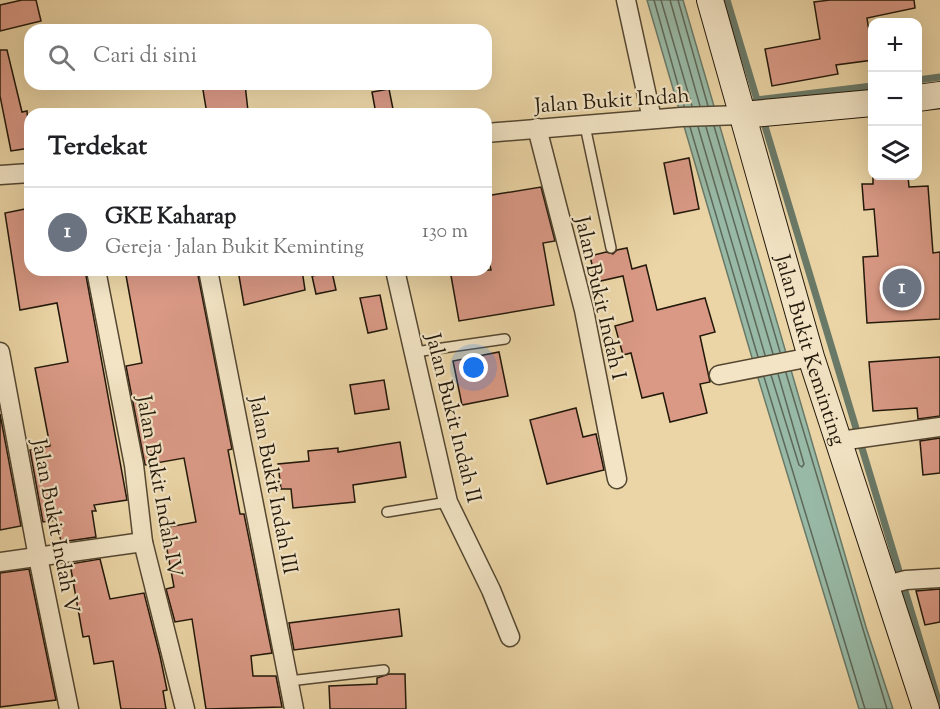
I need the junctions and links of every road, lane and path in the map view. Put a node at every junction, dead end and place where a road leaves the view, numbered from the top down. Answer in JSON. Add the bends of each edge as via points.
{"nodes":[{"id":1,"x":626,"y":0,"type":"edge"},
{"id":2,"x":710,"y":0,"type":"edge"},
{"id":3,"x":940,"y":95,"type":"edge"},
{"id":4,"x":922,"y":97,"type":"edge"},
{"id":5,"x":868,"y":103,"type":"edge"},
{"id":6,"x":742,"y":115,"type":"junction"},
{"id":7,"x":652,"y":119,"type":"junction"},
{"id":8,"x":585,"y":126,"type":"junction"},
{"id":9,"x":537,"y":128,"type":"junction"},
{"id":10,"x":492,"y":132,"type":"edge"},
{"id":11,"x":24,"y":174,"type":"edge"},
{"id":12,"x":0,"y":176,"type":"edge"},
{"id":13,"x":611,"y":248,"type":"dead end"},
{"id":14,"x":97,"y":276,"type":"edge"},
{"id":15,"x":209,"y":276,"type":"edge"},
{"id":16,"x":396,"y":276,"type":"edge"},
{"id":17,"x":505,"y":339,"type":"dead end"},
{"id":18,"x":0,"y":352,"type":"edge"},
{"id":19,"x":415,"y":352,"type":"junction"},
{"id":20,"x":800,"y":359,"type":"junction"},
{"id":21,"x":719,"y":375,"type":"dead end"},
{"id":22,"x":940,"y":428,"type":"edge"},
{"id":23,"x":840,"y":441,"type":"junction"},
{"id":24,"x":616,"y":479,"type":"dead end"},
{"id":25,"x":448,"y":502,"type":"junction"},
{"id":26,"x":387,"y":512,"type":"dead end"},
{"id":27,"x":143,"y":542,"type":"junction"},
{"id":28,"x":38,"y":557,"type":"junction"},
{"id":29,"x":0,"y":562,"type":"edge"},
{"id":30,"x":940,"y":578,"type":"edge"},
{"id":31,"x":887,"y":585,"type":"junction"},
{"id":32,"x":510,"y":637,"type":"dead end"},
{"id":33,"x":384,"y":670,"type":"dead end"},
{"id":34,"x":289,"y":681,"type":"junction"},
{"id":35,"x":69,"y":709,"type":"edge"},
{"id":36,"x":185,"y":709,"type":"edge"},
{"id":37,"x":294,"y":709,"type":"edge"},
{"id":38,"x":926,"y":709,"type":"edge"}],
"edges":[{"from":1,"to":7,"type":"street"},
{"from":2,"to":6,"type":"main road","name":"Jalan Bukit Keminting"},
{"from":3,"to":4,"type":"main road"},
{"from":5,"to":6,"type":"main road"},
{"from":6,"to":7,"type":"street","name":"Jalan Bukit Indah"},
{"from":6,"to":20,"type":"main road","name":"Jalan Bukit Keminting"},
{"from":7,"to":8,"type":"street","name":"Jalan Bukit Indah"},
{"from":8,"to":9,"type":"street","name":"Jalan Bukit Indah"},
{"from":8,"to":13,"type":"lane"},
{"from":9,"to":10,"type":"street","name":"Jalan Bukit Indah"},
{"from":9,"to":24,"type":"street","name":"Jalan Bukit Indah I","via":[[584,310]]},
{"from":11,"to":12,"type":"street"},
{"from":14,"to":27,"type":"street","name":"Jalan Bukit Indah IV","via":[[134,465]]},
{"from":15,"to":34,"type":"street","name":"Jalan Bukit Indah III"},
{"from":16,"to":19,"type":"street","name":"Jalan Bukit Indah II"},
{"from":17,"to":19,"type":"lane"},
{"from":18,"to":28,"type":"street","name":"Jalan Bukit Indah V"},
{"from":19,"to":25,"type":"street","name":"Jalan Bukit Indah II"},
{"from":20,"to":21,"type":"street"},
{"from":20,"to":23,"type":"main road","name":"Jalan Bukit Keminting"},
{"from":22,"to":23,"type":"street"},
{"from":23,"to":31,"type":"main road","name":"Jalan Bukit Keminting"},
{"from":25,"to":26,"type":"lane"},
{"from":25,"to":32,"type":"street","name":"Jalan Bukit Indah II"},
{"from":27,"to":28,"type":"street"},
{"from":27,"to":36,"type":"street","name":"Jalan Bukit Indah IV"},
{"from":28,"to":29,"type":"street"},
{"from":28,"to":35,"type":"street","name":"Jalan Bukit Indah V"},
{"from":30,"to":31,"type":"street"},
{"from":31,"to":38,"type":"main road","name":"Jalan Bukit Keminting"},
{"from":33,"to":34,"type":"lane"},
{"from":34,"to":37,"type":"street","name":"Jalan Bukit Indah III"}]}
